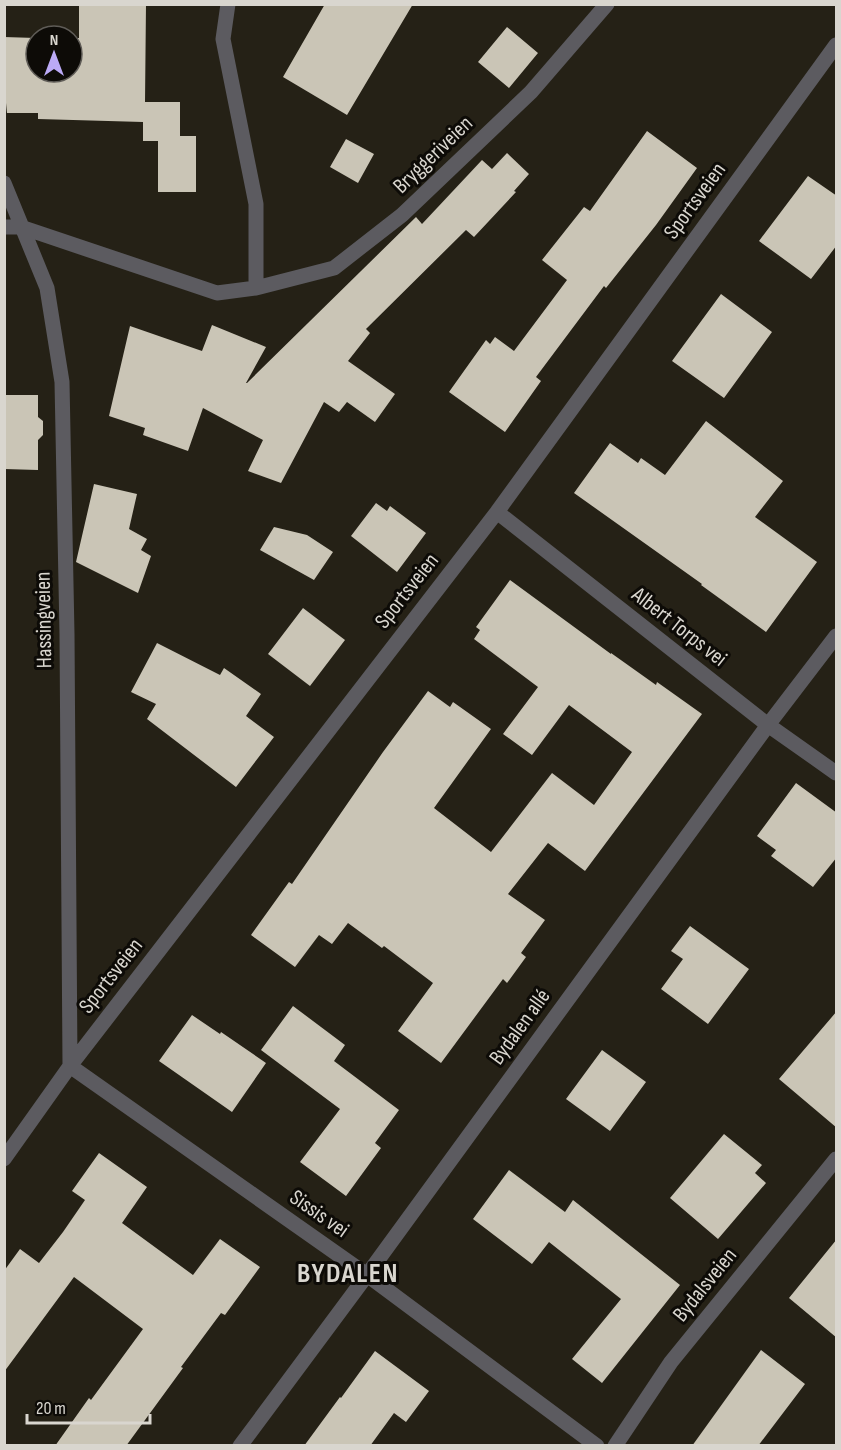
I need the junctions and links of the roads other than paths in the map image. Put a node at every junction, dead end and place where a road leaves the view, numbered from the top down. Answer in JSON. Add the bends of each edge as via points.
{"nodes":[{"id":1,"x":228,"y":4,"type":"edge"},
{"id":2,"x":607,"y":4,"type":"edge"},
{"id":3,"x":837,"y":45,"type":"edge"},
{"id":4,"x":4,"y":183,"type":"edge"},
{"id":5,"x":4,"y":227,"type":"edge"},
{"id":6,"x":21,"y":227,"type":"junction"},
{"id":7,"x":256,"y":288,"type":"junction"},
{"id":8,"x":497,"y":512,"type":"junction"},
{"id":9,"x":837,"y":636,"type":"edge"},
{"id":10,"x":768,"y":725,"type":"junction"},
{"id":11,"x":837,"y":773,"type":"edge"},
{"id":12,"x":70,"y":1066,"type":"junction"},
{"id":13,"x":4,"y":1159,"type":"edge"},
{"id":14,"x":837,"y":1159,"type":"edge"},
{"id":15,"x":367,"y":1275,"type":"junction"},
{"id":16,"x":240,"y":1446,"type":"edge"},
{"id":17,"x":597,"y":1446,"type":"edge"},
{"id":18,"x":615,"y":1446,"type":"edge"}],
"edges":[{"from":1,"to":7,"type":"street","via":[[223,39],[256,204]]},
{"from":2,"to":7,"type":"street","name":"Bryggeriveien","via":[[531,92],[402,215],[334,268]]},
{"from":3,"to":8,"type":"street","name":"Sportsveien"},
{"from":4,"to":6,"type":"street","name":"Hassingveien"},
{"from":5,"to":6,"type":"street","name":"Bryggeriveien"},
{"from":6,"to":7,"type":"street","name":"Bryggeriveien","via":[[217,293]]},
{"from":6,"to":12,"type":"street","name":"Hassingveien","via":[[47,288],[62,382]]},
{"from":8,"to":10,"type":"street","name":"Albert Torps vei"},
{"from":8,"to":12,"type":"street","name":"Sportsveien"},
{"from":9,"to":10,"type":"street","name":"Bydalen allé"},
{"from":10,"to":11,"type":"street","name":"Albert Torps vei"},
{"from":10,"to":15,"type":"street","name":"Bydalen allé"},
{"from":12,"to":13,"type":"street","name":"Sportsveien"},
{"from":12,"to":15,"type":"street","name":"Sissis vei"},
{"from":14,"to":18,"type":"street","name":"Bydalsveien","via":[[671,1362]]},
{"from":15,"to":16,"type":"street","name":"Bydalen allé"},
{"from":15,"to":17,"type":"street","name":"Sissis vei"}]}
